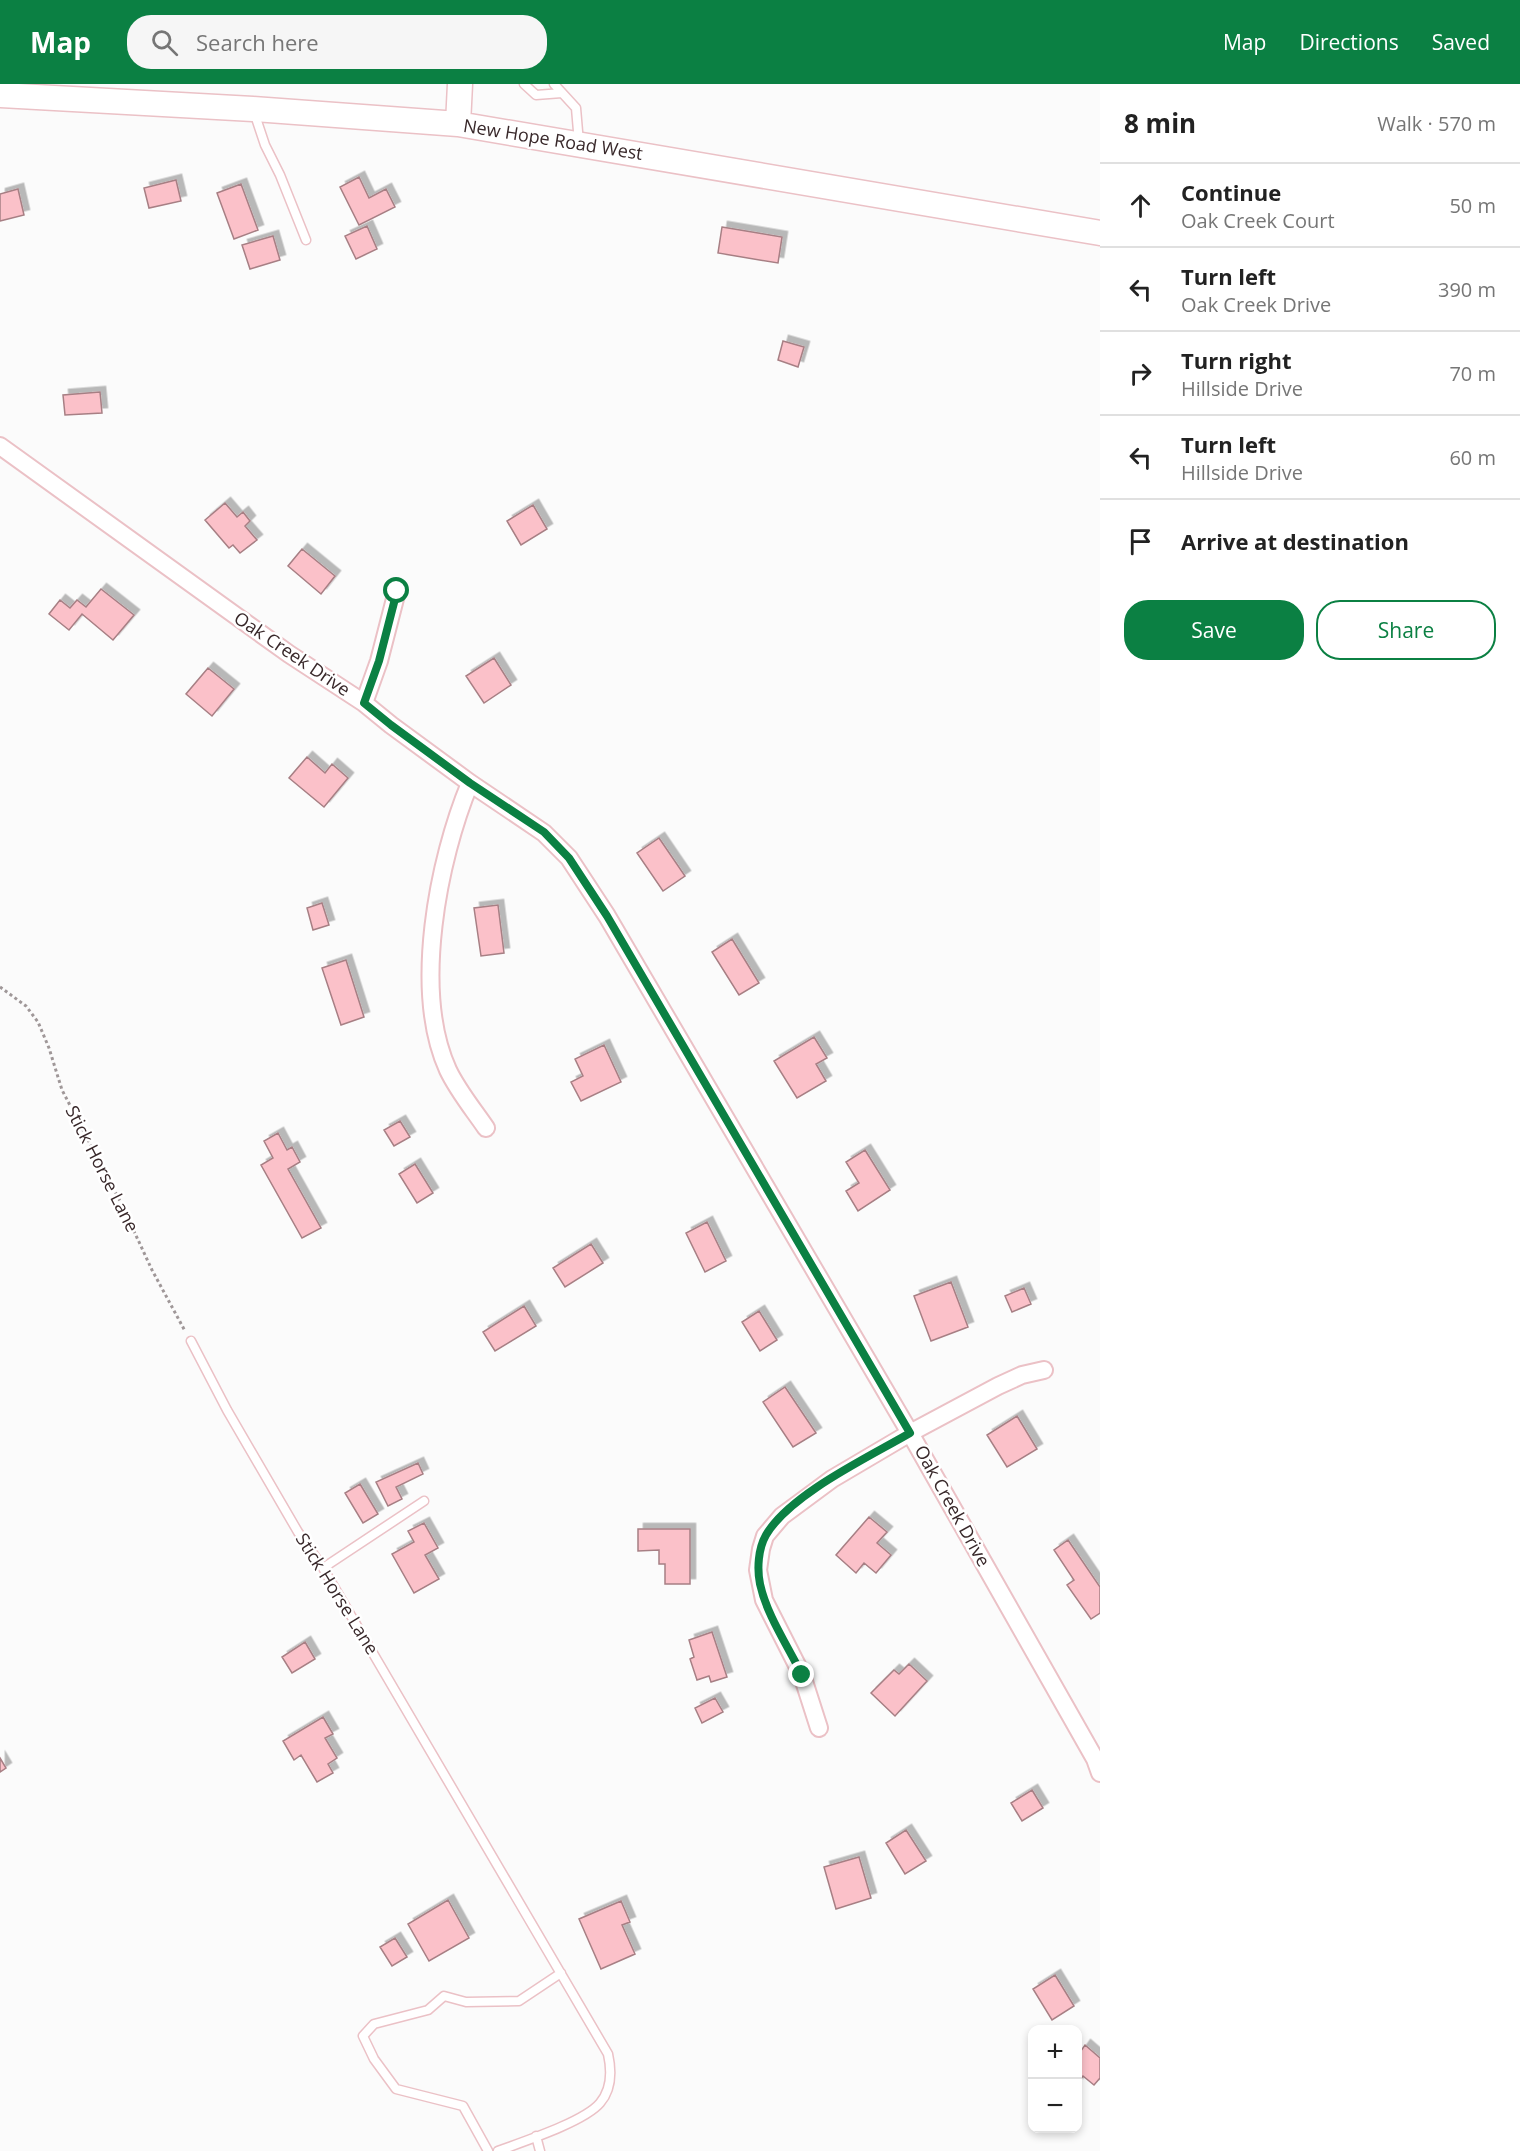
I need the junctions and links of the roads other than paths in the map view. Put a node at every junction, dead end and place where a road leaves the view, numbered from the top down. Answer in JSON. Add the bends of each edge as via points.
{"nodes":[{"id":1,"x":460,"y":84,"type":"edge"},
{"id":2,"x":524,"y":84,"type":"edge"},
{"id":3,"x":554,"y":84,"type":"edge"},
{"id":4,"x":562,"y":93,"type":"junction"},
{"id":5,"x":0,"y":94,"type":"edge"},
{"id":6,"x":254,"y":109,"type":"junction"},
{"id":7,"x":458,"y":124,"type":"junction"},
{"id":8,"x":579,"y":143,"type":"junction"},
{"id":9,"x":1100,"y":233,"type":"edge"},
{"id":10,"x":306,"y":240,"type":"dead end"},
{"id":11,"x":0,"y":446,"type":"edge"},
{"id":12,"x":397,"y":591,"type":"dead end"},
{"id":13,"x":364,"y":703,"type":"junction"},
{"id":14,"x":470,"y":783,"type":"junction"},
{"id":15,"x":486,"y":1128,"type":"dead end"},
{"id":16,"x":191,"y":1341,"type":"road end"},
{"id":17,"x":1044,"y":1370,"type":"dead end"},
{"id":18,"x":910,"y":1433,"type":"junction"},
{"id":19,"x":424,"y":1501,"type":"dead end"},
{"id":20,"x":323,"y":1568,"type":"junction"},
{"id":21,"x":819,"y":1728,"type":"dead end"},
{"id":22,"x":1100,"y":1773,"type":"edge"},
{"id":23,"x":561,"y":1973,"type":"junction"},
{"id":24,"x":536,"y":2136,"type":"junction"},
{"id":25,"x":488,"y":2151,"type":"edge"},
{"id":26,"x":498,"y":2151,"type":"edge"},
{"id":27,"x":540,"y":2151,"type":"edge"}],
"edges":[{"from":1,"to":7,"type":"street"},
{"from":2,"to":4,"type":"lane","via":[[536,95]]},
{"from":3,"to":4,"type":"lane"},
{"from":4,"to":8,"type":"lane","via":[[576,108]]},
{"from":5,"to":6,"type":"street","name":"New Hope Road West"},
{"from":6,"to":7,"type":"street","name":"New Hope Road West"},
{"from":6,"to":10,"type":"lane","via":[[265,145]]},
{"from":7,"to":8,"type":"street","name":"New Hope Road West"},
{"from":8,"to":9,"type":"street","name":"New Hope Road West"},
{"from":11,"to":13,"type":"street","name":"Oak Creek Drive","via":[[289,654]]},
{"from":12,"to":13,"type":"street"},
{"from":13,"to":14,"type":"street","name":"Oak Creek Drive"},
{"from":14,"to":15,"type":"street","via":[[443,866],[432,945],[432,996],[438,1041],[448,1070]]},
{"from":14,"to":18,"type":"street","name":"Oak Creek Drive","via":[[544,832],[587,883]]},
{"from":16,"to":20,"type":"lane","name":"Stick Horse Lane","via":[[298,1532]]},
{"from":17,"to":18,"type":"street","via":[[998,1386]]},
{"from":18,"to":21,"type":"street","via":[[802,1500],[765,1536],[758,1570],[764,1600],[802,1675]]},
{"from":18,"to":22,"type":"street","name":"Oak Creek Drive"},
{"from":19,"to":20,"type":"lane"},
{"from":20,"to":23,"type":"lane","name":"Stick Horse Lane"},
{"from":23,"to":24,"type":"lane","name":"Stick Horse Lane","via":[[603,2042],[611,2075],[600,2104]]},
{"from":23,"to":25,"type":"lane","via":[[519,2001],[466,2002],[444,1996],[428,2010],[374,2024],[363,2036],[396,2089],[463,2106]]},
{"from":24,"to":26,"type":"lane","name":"Stick Horse Lane"},
{"from":24,"to":27,"type":"lane"}]}
